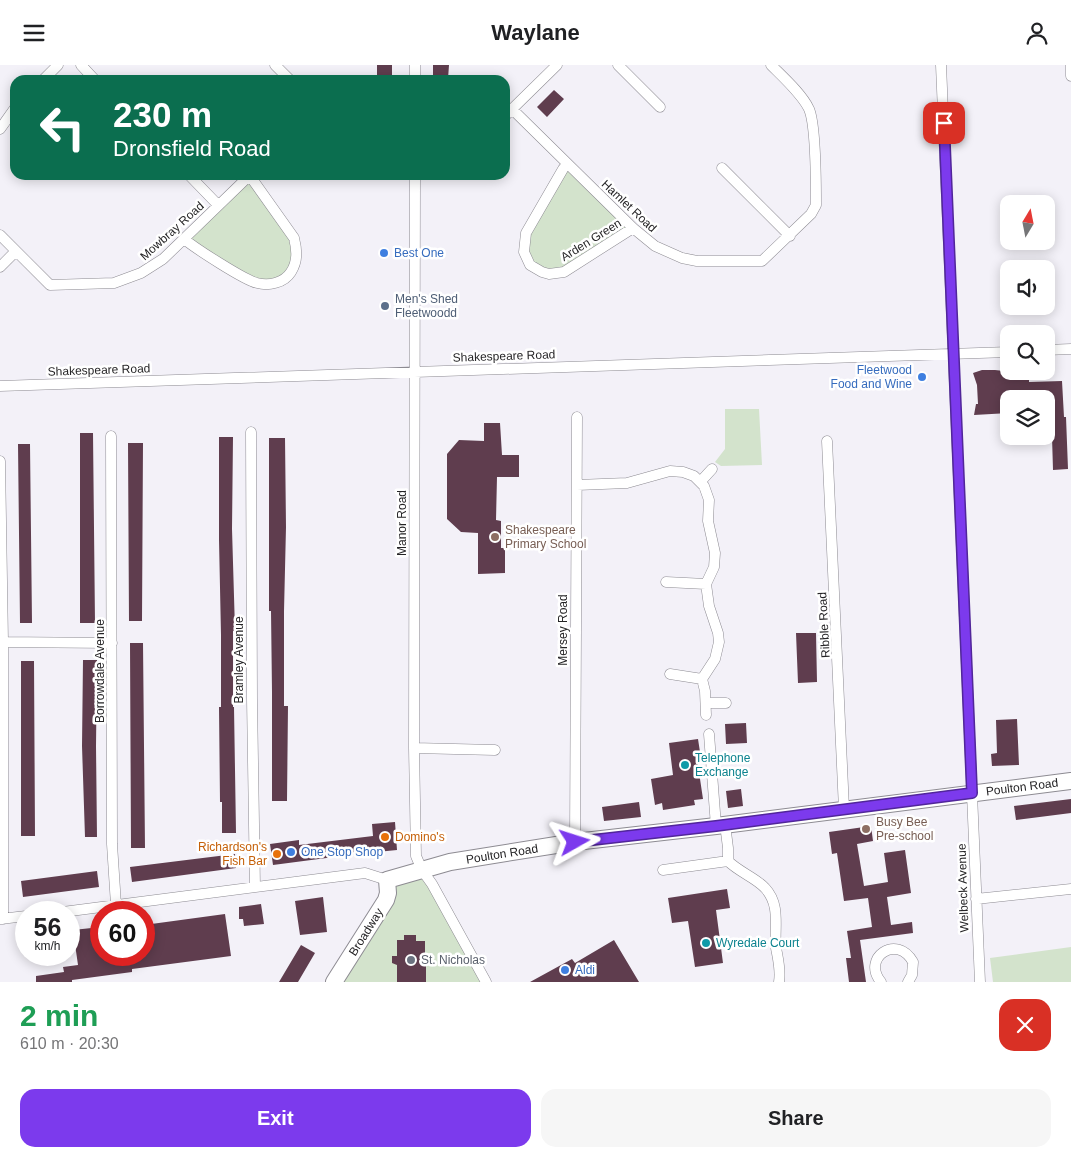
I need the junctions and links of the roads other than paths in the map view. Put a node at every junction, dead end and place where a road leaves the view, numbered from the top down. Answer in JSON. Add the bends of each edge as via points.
{"nodes":[{"id":1,"x":58,"y":65,"type":"edge"},
{"id":2,"x":80,"y":65,"type":"edge"},
{"id":3,"x":275,"y":65,"type":"edge"},
{"id":4,"x":557,"y":65,"type":"edge"},
{"id":5,"x":618,"y":65,"type":"edge"},
{"id":6,"x":941,"y":65,"type":"edge"},
{"id":7,"x":1070,"y":65,"type":"edge"},
{"id":8,"x":776,"y":67,"type":"edge"},
{"id":9,"x":48,"y":75,"type":"edge"},
{"id":10,"x":90,"y":75,"type":"edge"},
{"id":11,"x":285,"y":75,"type":"edge"},
{"id":12,"x":1071,"y":76,"type":"edge"},
{"id":13,"x":660,"y":107,"type":"dead end"},
{"id":14,"x":510,"y":112,"type":"edge"},
{"id":15,"x":510,"y":114,"type":"edge"},
{"id":16,"x":10,"y":115,"type":"edge"},
{"id":17,"x":0,"y":129,"type":"edge"},
{"id":18,"x":567,"y":164,"type":"junction"},
{"id":19,"x":722,"y":168,"type":"dead end"},
{"id":20,"x":194,"y":180,"type":"edge"},
{"id":21,"x":245,"y":180,"type":"edge"},
{"id":22,"x":253,"y":180,"type":"edge"},
{"id":23,"x":415,"y":180,"type":"edge"},
{"id":24,"x":218,"y":205,"type":"junction"},
{"id":25,"x":633,"y":228,"type":"junction"},
{"id":26,"x":0,"y":235,"type":"edge"},
{"id":27,"x":790,"y":236,"type":"junction"},
{"id":28,"x":184,"y":239,"type":"junction"},
{"id":29,"x":15,"y":252,"type":"junction"},
{"id":30,"x":0,"y":267,"type":"edge"},
{"id":31,"x":1071,"y":349,"type":"edge"},
{"id":32,"x":1055,"y":350,"type":"edge"},
{"id":33,"x":1000,"y":351,"type":"edge"},
{"id":34,"x":954,"y":353,"type":"junction"},
{"id":35,"x":414,"y":371,"type":"junction"},
{"id":36,"x":0,"y":386,"type":"edge"},
{"id":37,"x":577,"y":417,"type":"dead end"},
{"id":38,"x":251,"y":432,"type":"dead end"},
{"id":39,"x":111,"y":436,"type":"dead end"},
{"id":40,"x":827,"y":441,"type":"dead end"},
{"id":41,"x":0,"y":461,"type":"edge"},
{"id":42,"x":712,"y":469,"type":"dead end"},
{"id":43,"x":701,"y":481,"type":"junction"},
{"id":44,"x":577,"y":485,"type":"junction"},
{"id":45,"x":666,"y":582,"type":"dead end"},
{"id":46,"x":706,"y":584,"type":"junction"},
{"id":47,"x":2,"y":642,"type":"edge"},
{"id":48,"x":112,"y":643,"type":"junction"},
{"id":49,"x":670,"y":675,"type":"dead end"},
{"id":50,"x":702,"y":679,"type":"junction"},
{"id":51,"x":706,"y":703,"type":"junction"},
{"id":52,"x":726,"y":703,"type":"dead end"},
{"id":53,"x":706,"y":715,"type":"dead end"},
{"id":54,"x":709,"y":734,"type":"dead end"},
{"id":55,"x":414,"y":748,"type":"junction"},
{"id":56,"x":495,"y":750,"type":"dead end"},
{"id":57,"x":1071,"y":781,"type":"edge"},
{"id":58,"x":972,"y":793,"type":"junction"},
{"id":59,"x":844,"y":809,"type":"junction"},
{"id":60,"x":721,"y":825,"type":"junction"},
{"id":61,"x":575,"y":842,"type":"junction"},
{"id":62,"x":728,"y":861,"type":"junction"},
{"id":63,"x":422,"y":870,"type":"junction"},
{"id":64,"x":664,"y":870,"type":"dead end"},
{"id":65,"x":387,"y":879,"type":"junction"},
{"id":66,"x":255,"y":887,"type":"junction"},
{"id":67,"x":1071,"y":889,"type":"edge"},
{"id":68,"x":976,"y":899,"type":"junction"},
{"id":69,"x":116,"y":901,"type":"edge"},
{"id":70,"x":147,"y":901,"type":"edge"},
{"id":71,"x":15,"y":917,"type":"edge"},
{"id":72,"x":2,"y":919,"type":"edge"},
{"id":73,"x":334,"y":982,"type":"edge"},
{"id":74,"x":486,"y":982,"type":"edge"},
{"id":75,"x":780,"y":982,"type":"edge"},
{"id":76,"x":881,"y":982,"type":"edge"},
{"id":77,"x":908,"y":982,"type":"edge"},
{"id":78,"x":980,"y":982,"type":"edge"}],
"edges":[{"from":1,"to":9,"type":"street"},
{"from":2,"to":10,"type":"street"},
{"from":3,"to":11,"type":"street"},
{"from":4,"to":14,"type":"street"},
{"from":5,"to":13,"type":"street"},
{"from":6,"to":34,"type":"street","name":"Welbeck Avenue"},
{"from":7,"to":12,"type":"street"},
{"from":8,"to":27,"type":"street","name":"Hamlet Road","via":[[804,100],[813,128],[816,205]]},
{"from":15,"to":18,"type":"street","name":"Hamlet Road"},
{"from":16,"to":17,"type":"street"},
{"from":18,"to":25,"type":"street","name":"Hamlet Road"},
{"from":18,"to":25,"type":"street","name":"Arden Green","via":[[526,233],[524,252],[530,265],[549,274],[564,272]]},
{"from":19,"to":27,"type":"street"},
{"from":20,"to":24,"type":"street"},
{"from":21,"to":24,"type":"street","name":"Mowbray Road"},
{"from":22,"to":28,"type":"street","via":[[294,239],[295,264],[287,277],[272,284],[254,283]]},
{"from":23,"to":35,"type":"street","name":"Manor Road"},
{"from":24,"to":28,"type":"street","name":"Mowbray Road"},
{"from":25,"to":27,"type":"street","name":"Hamlet Road","via":[[655,247],[697,261],[762,261]]},
{"from":26,"to":29,"type":"street","name":"Mowbray Road"},
{"from":28,"to":29,"type":"street","name":"Mowbray Road","via":[[142,273],[114,283],[50,285]]},
{"from":29,"to":30,"type":"street"},
{"from":31,"to":32,"type":"street"},
{"from":33,"to":34,"type":"street","name":"Shakespeare Road"},
{"from":34,"to":35,"type":"street","name":"Shakespeare Road"},
{"from":34,"to":58,"type":"street","name":"Welbeck Avenue"},
{"from":35,"to":36,"type":"street","name":"Shakespeare Road"},
{"from":35,"to":55,"type":"street","name":"Manor Road"},
{"from":37,"to":44,"type":"street","name":"Mersey Road"},
{"from":38,"to":66,"type":"street","name":"Bramley Avenue"},
{"from":39,"to":48,"type":"street","name":"Borrowdale Avenue"},
{"from":40,"to":59,"type":"street","name":"Ribble Road"},
{"from":41,"to":47,"type":"street"},
{"from":42,"to":43,"type":"street"},
{"from":43,"to":44,"type":"street","via":[[682,472],[670,471],[627,483]]},
{"from":43,"to":46,"type":"street","via":[[709,500],[708,521],[715,553],[714,567]]},
{"from":44,"to":61,"type":"street","name":"Mersey Road"},
{"from":45,"to":46,"type":"street"},
{"from":46,"to":50,"type":"street","via":[[719,642],[714,659]]},
{"from":47,"to":48,"type":"street"},
{"from":47,"to":72,"type":"street"},
{"from":48,"to":69,"type":"street","name":"Borrowdale Avenue","via":[[112,844]]},
{"from":49,"to":50,"type":"street"},
{"from":50,"to":51,"type":"street"},
{"from":51,"to":52,"type":"street"},
{"from":51,"to":53,"type":"street"},
{"from":54,"to":60,"type":"street"},
{"from":55,"to":56,"type":"street"},
{"from":55,"to":63,"type":"street","name":"Manor Road","via":[[416,856]]},
{"from":57,"to":58,"type":"main road","name":"Poulton Road"},
{"from":58,"to":59,"type":"main road","name":"Poulton Road"},
{"from":58,"to":68,"type":"street","name":"Welbeck Avenue"},
{"from":59,"to":60,"type":"main road","name":"Poulton Road"},
{"from":60,"to":61,"type":"main road","name":"Poulton Road"},
{"from":60,"to":62,"type":"street"},
{"from":61,"to":63,"type":"main road","name":"Poulton Road","via":[[450,862]]},
{"from":62,"to":64,"type":"street"},
{"from":62,"to":75,"type":"street","via":[[765,888],[773,901],[777,917]]},
{"from":63,"to":65,"type":"main road","name":"Poulton Road"},
{"from":63,"to":74,"type":"street","name":"Manor Road"},
{"from":65,"to":66,"type":"street","name":"Poulton Road","via":[[365,873]]},
{"from":65,"to":73,"type":"main road","name":"Broadway","via":[[386,900]]},
{"from":66,"to":70,"type":"street","name":"Poulton Road"},
{"from":67,"to":68,"type":"street"},
{"from":68,"to":78,"type":"street","name":"Welbeck Avenue"},
{"from":71,"to":72,"type":"street"},
{"from":76,"to":77,"type":"street","via":[[877,976],[879,956],[884,951],[897,949],[904,951],[913,962],[914,969]]}]}
